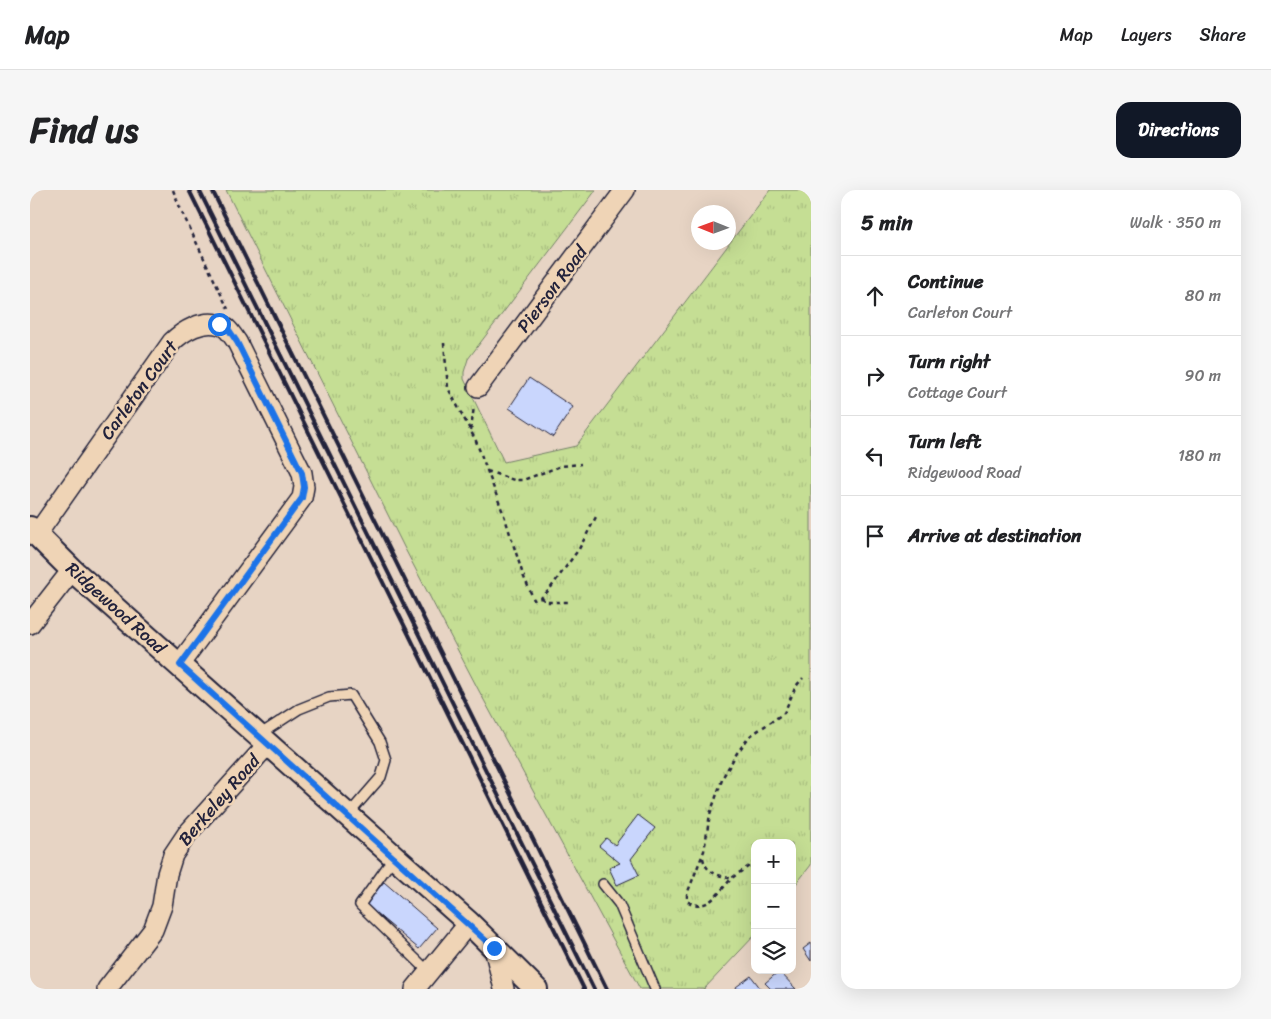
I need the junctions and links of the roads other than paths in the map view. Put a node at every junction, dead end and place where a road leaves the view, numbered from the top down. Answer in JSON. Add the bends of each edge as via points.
{"nodes":[{"id":1,"x":625,"y":190,"type":"edge"},
{"id":2,"x":478,"y":388,"type":"dead end"},
{"id":3,"x":33,"y":531,"type":"edge"},
{"id":4,"x":72,"y":570,"type":"junction"},
{"id":5,"x":30,"y":624,"type":"edge"},
{"id":6,"x":180,"y":665,"type":"junction"},
{"id":7,"x":263,"y":740,"type":"junction"},
{"id":8,"x":348,"y":815,"type":"junction"},
{"id":9,"x":394,"y":856,"type":"junction"},
{"id":10,"x":603,"y":884,"type":"dead end"},
{"id":11,"x":469,"y":923,"type":"junction"},
{"id":12,"x":494,"y":948,"type":"junction"},
{"id":13,"x":429,"y":972,"type":"junction"},
{"id":14,"x":107,"y":989,"type":"edge"},
{"id":15,"x":415,"y":989,"type":"edge"},
{"id":16,"x":504,"y":989,"type":"edge"},
{"id":17,"x":536,"y":989,"type":"edge"},
{"id":18,"x":655,"y":989,"type":"edge"}],
"edges":[{"from":1,"to":2,"type":"street","name":"Pierson Road"},
{"from":3,"to":4,"type":"street","name":"Ridgewood Road"},
{"from":3,"to":6,"type":"street","name":"Carleton Court","via":[[172,342],[193,327],[207,324],[219,324],[229,330],[302,473],[304,487],[302,498]]},
{"from":4,"to":5,"type":"street"},
{"from":4,"to":6,"type":"street","name":"Ridgewood Road"},
{"from":6,"to":7,"type":"street","name":"Ridgewood Road"},
{"from":7,"to":8,"type":"street","name":"Ridgewood Road"},
{"from":7,"to":8,"type":"lane","via":[[299,709],[329,697],[351,695],[380,742],[386,760],[381,777]]},
{"from":7,"to":14,"type":"street","name":"Berkeley Road","via":[[173,855],[162,906],[153,930]]},
{"from":8,"to":9,"type":"street","name":"Ridgewood Road"},
{"from":9,"to":11,"type":"street","name":"Ridgewood Road"},
{"from":9,"to":13,"type":"lane","via":[[360,906]]},
{"from":10,"to":18,"type":"lane","via":[[619,904]]},
{"from":11,"to":12,"type":"street","name":"Ridgewood Road"},
{"from":11,"to":13,"type":"street"},
{"from":12,"to":16,"type":"street"},
{"from":12,"to":17,"type":"street","name":"Ridgewood Road"},
{"from":13,"to":15,"type":"street"}]}
